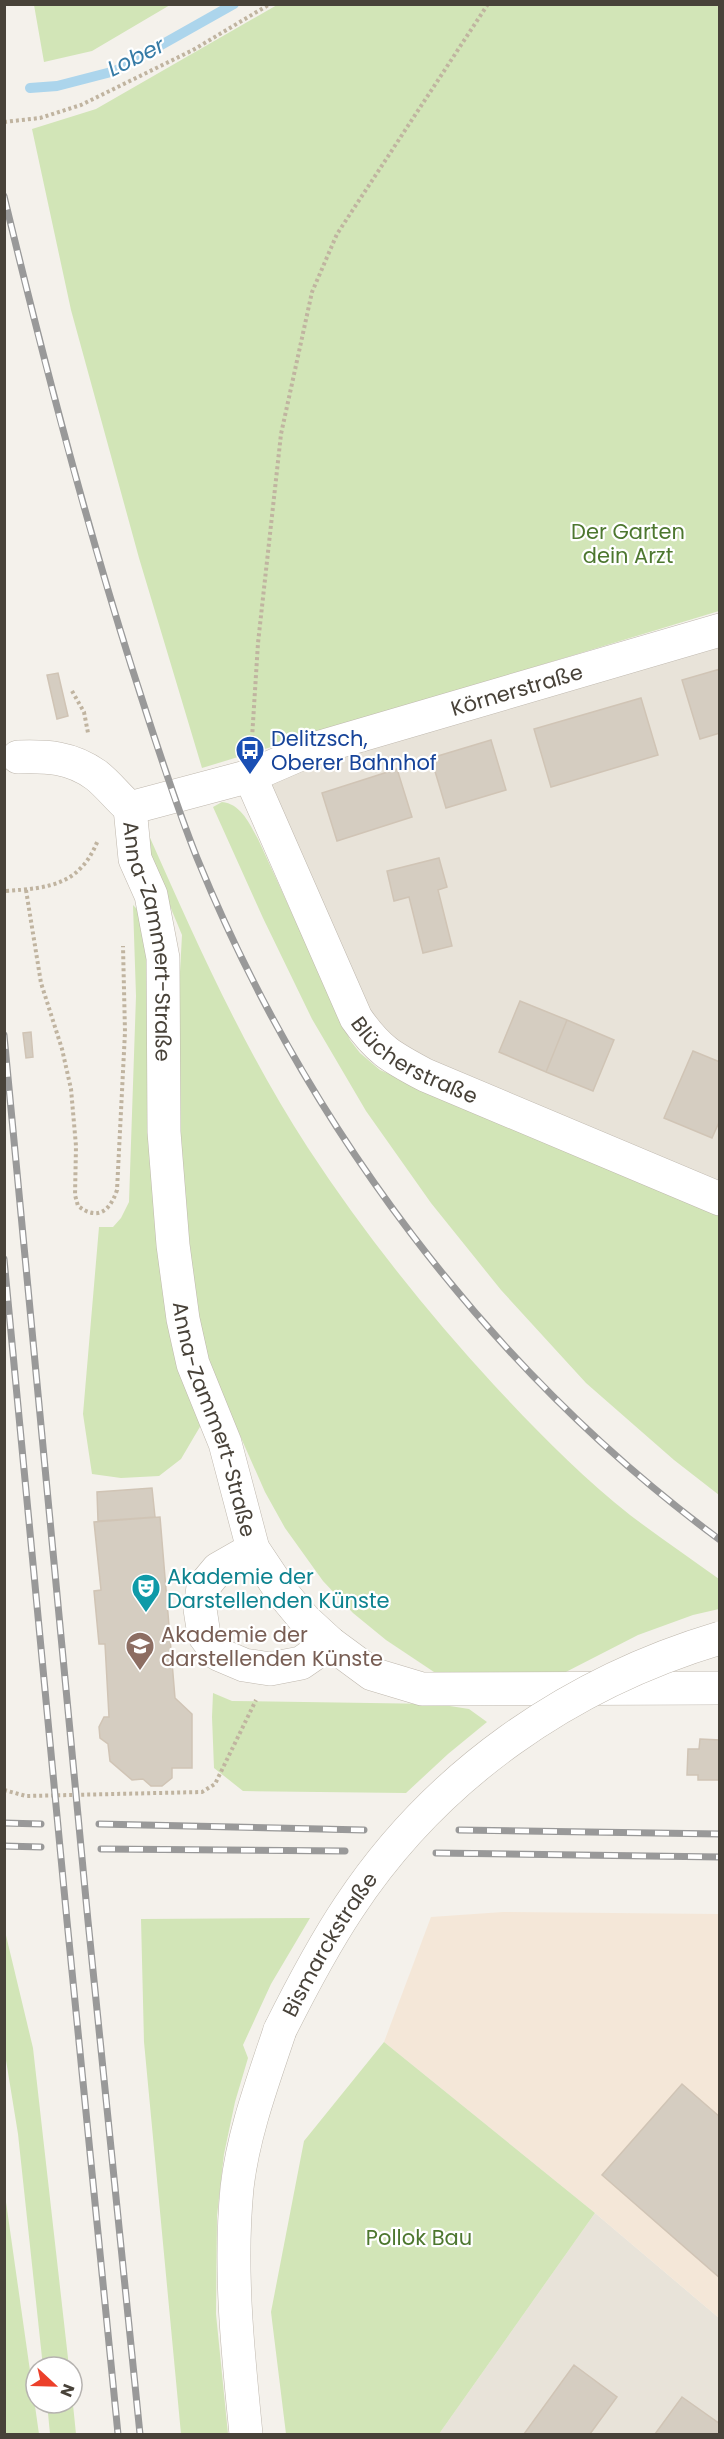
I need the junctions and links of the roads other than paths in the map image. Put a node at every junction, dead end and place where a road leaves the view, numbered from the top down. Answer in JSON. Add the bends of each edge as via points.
{"nodes":[{"id":1,"x":720,"y":630,"type":"edge"},
{"id":2,"x":18,"y":757,"type":"dead end"},
{"id":3,"x":250,"y":776,"type":"junction"},
{"id":4,"x":130,"y":808,"type":"junction"},
{"id":5,"x":720,"y":1199,"type":"edge"},
{"id":6,"x":253,"y":1549,"type":"junction"},
{"id":7,"x":720,"y":1638,"type":"edge"},
{"id":8,"x":330,"y":1643,"type":"junction"},
{"id":9,"x":720,"y":1688,"type":"edge"},
{"id":10,"x":246,"y":2434,"type":"edge"}],
"edges":[{"from":1,"to":3,"type":"street","name":"Körnerstraße","via":[[310,750]]},
{"from":2,"to":4,"type":"street","via":[[49,756],[73,761],[96,775]]},
{"from":3,"to":4,"type":"street","name":"Körnerstraße"},
{"from":3,"to":5,"type":"street","name":"Blücherstraße","via":[[356,1018],[372,1041],[425,1075]]},
{"from":4,"to":6,"type":"street","name":"Anna-Zammert-Straße","via":[[135,859],[152,895],[163,958],[164,1132],[183,1319],[194,1364],[225,1443]]},
{"from":6,"to":8,"type":"street","name":"Anna-Zammert-Straße","via":[[281,1591]]},
{"from":6,"to":8,"type":"street","via":[[218,1569],[203,1587],[200,1609],[204,1635],[219,1654],[244,1665],[270,1669],[301,1663]]},
{"from":7,"to":10,"type":"street","name":"Bismarckstraße","bridge":true,"via":[[658,1657],[573,1699],[532,1724],[457,1782],[394,1846],[324,1946],[280,2030],[252,2115],[237,2187],[236,2336]]},
{"from":8,"to":9,"type":"street","name":"Anna-Zammert-Straße","via":[[372,1674],[422,1689]]}]}
